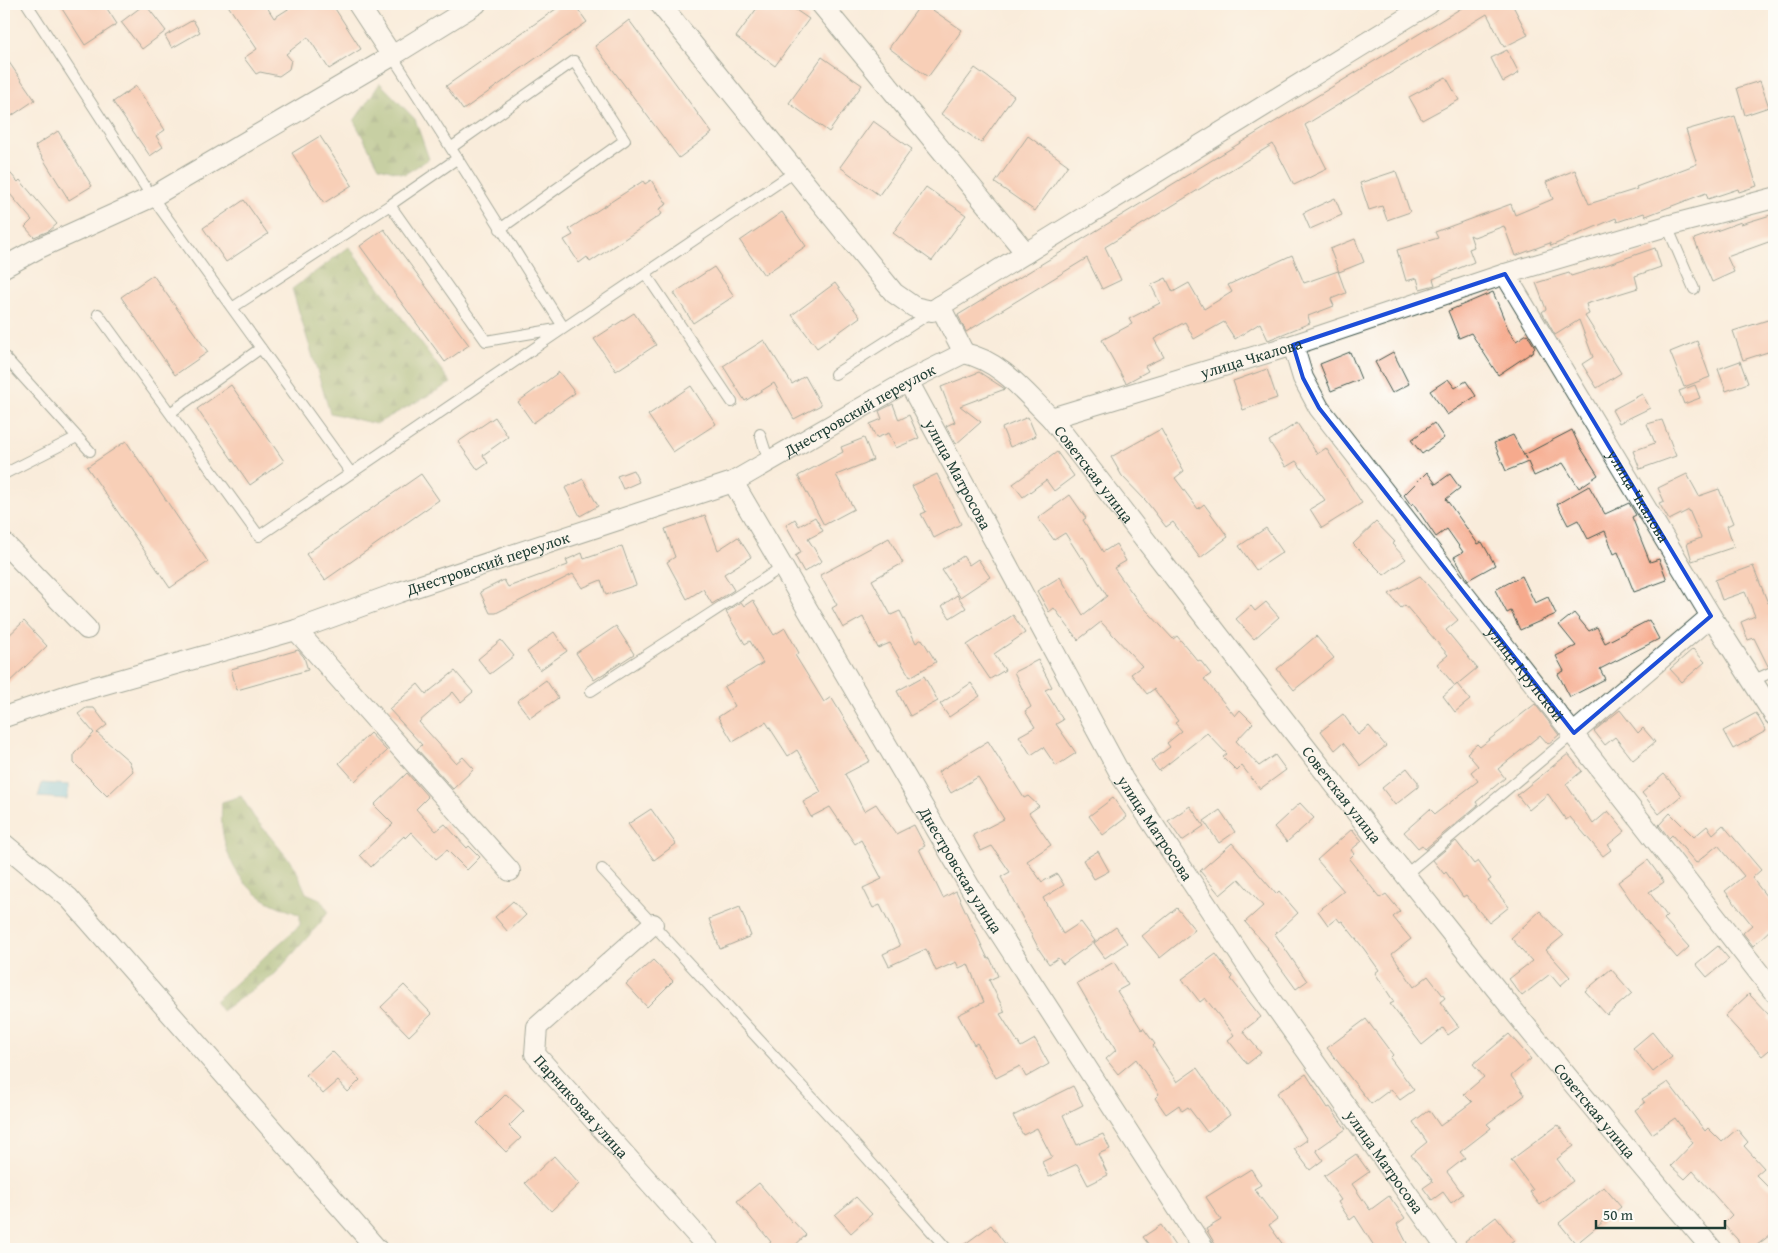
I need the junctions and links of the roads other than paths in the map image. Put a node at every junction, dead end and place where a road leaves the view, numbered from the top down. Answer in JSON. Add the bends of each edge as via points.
{"nodes":[{"id":1,"x":27,"y":4,"type":"edge"},
{"id":2,"x":358,"y":4,"type":"edge"},
{"id":3,"x":476,"y":4,"type":"edge"},
{"id":4,"x":660,"y":4,"type":"edge"},
{"id":5,"x":821,"y":4,"type":"edge"},
{"id":6,"x":1429,"y":4,"type":"edge"},
{"id":7,"x":392,"y":56,"type":"junction"},
{"id":8,"x":452,"y":147,"type":"junction"},
{"id":9,"x":458,"y":158,"type":"junction"},
{"id":10,"x":796,"y":171,"type":"junction"},
{"id":11,"x":152,"y":197,"type":"junction"},
{"id":12,"x":1774,"y":198,"type":"edge"},
{"id":13,"x":390,"y":205,"type":"junction"},
{"id":14,"x":1667,"y":226,"type":"junction"},
{"id":15,"x":500,"y":229,"type":"junction"},
{"id":16,"x":1026,"y":253,"type":"junction"},
{"id":17,"x":4,"y":267,"type":"edge"},
{"id":18,"x":645,"y":273,"type":"junction"},
{"id":19,"x":1505,"y":274,"type":"junction"},
{"id":20,"x":1694,"y":289,"type":"dead end"},
{"id":21,"x":232,"y":308,"type":"junction"},
{"id":22,"x":936,"y":309,"type":"junction"},
{"id":23,"x":98,"y":314,"type":"dead end"},
{"id":24,"x":564,"y":328,"type":"junction"},
{"id":25,"x":1293,"y":346,"type":"junction"},
{"id":26,"x":260,"y":348,"type":"junction"},
{"id":27,"x":964,"y":353,"type":"junction"},
{"id":28,"x":4,"y":356,"type":"edge"},
{"id":29,"x":835,"y":374,"type":"dead end"},
{"id":30,"x":908,"y":381,"type":"junction"},
{"id":31,"x":732,"y":402,"type":"dead end"},
{"id":32,"x":170,"y":413,"type":"junction"},
{"id":33,"x":1051,"y":418,"type":"junction"},
{"id":34,"x":760,"y":434,"type":"dead end"},
{"id":35,"x":78,"y":436,"type":"junction"},
{"id":36,"x":90,"y":451,"type":"dead end"},
{"id":37,"x":768,"y":462,"type":"junction"},
{"id":38,"x":350,"y":473,"type":"junction"},
{"id":39,"x":4,"y":474,"type":"edge"},
{"id":40,"x":733,"y":482,"type":"junction"},
{"id":41,"x":4,"y":543,"type":"edge"},
{"id":42,"x":782,"y":567,"type":"junction"},
{"id":43,"x":1711,"y":616,"type":"junction"},
{"id":44,"x":87,"y":629,"type":"dead end"},
{"id":45,"x":296,"y":630,"type":"junction"},
{"id":46,"x":1774,"y":671,"type":"edge"},
{"id":47,"x":1754,"y":680,"type":"junction"},
{"id":48,"x":591,"y":691,"type":"dead end"},
{"id":49,"x":1774,"y":715,"type":"edge"},
{"id":50,"x":4,"y":717,"type":"edge"},
{"id":51,"x":1574,"y":733,"type":"junction"},
{"id":52,"x":4,"y":844,"type":"edge"},
{"id":53,"x":602,"y":869,"type":"dead end"},
{"id":54,"x":510,"y":871,"type":"dead end"},
{"id":55,"x":1405,"y":874,"type":"junction"},
{"id":56,"x":653,"y":924,"type":"junction"},
{"id":57,"x":1774,"y":992,"type":"edge"},
{"id":58,"x":377,"y":1249,"type":"edge"},
{"id":59,"x":709,"y":1249,"type":"edge"},
{"id":60,"x":947,"y":1249,"type":"edge"},
{"id":61,"x":1204,"y":1249,"type":"edge"},
{"id":62,"x":1446,"y":1249,"type":"edge"},
{"id":63,"x":1712,"y":1249,"type":"edge"}],
"edges":[{"from":1,"to":11,"type":"lane"},
{"from":2,"to":7,"type":"street"},
{"from":3,"to":7,"type":"street"},
{"from":4,"to":10,"type":"street"},
{"from":5,"to":16,"type":"street"},
{"from":6,"to":16,"type":"street"},
{"from":7,"to":8,"type":"lane"},
{"from":7,"to":11,"type":"street"},
{"from":8,"to":9,"type":"lane"},
{"from":8,"to":15,"type":"lane","via":[[574,61],[626,140]]},
{"from":9,"to":13,"type":"lane"},
{"from":9,"to":15,"type":"lane"},
{"from":10,"to":18,"type":"lane"},
{"from":10,"to":22,"type":"street","via":[[894,294],[914,308]]},
{"from":11,"to":17,"type":"street","via":[[36,249]]},
{"from":11,"to":21,"type":"lane"},
{"from":12,"to":14,"type":"street","name":"улица Чкалова"},
{"from":13,"to":21,"type":"lane"},
{"from":13,"to":24,"type":"lane","via":[[486,341]]},
{"from":14,"to":19,"type":"street","name":"улица Чкалова"},
{"from":14,"to":20,"type":"lane"},
{"from":15,"to":24,"type":"lane"},
{"from":16,"to":22,"type":"street"},
{"from":18,"to":24,"type":"lane"},
{"from":18,"to":31,"type":"lane"},
{"from":19,"to":25,"type":"street","name":"улица Чкалова"},
{"from":19,"to":43,"type":"street","name":"улица Чкалова"},
{"from":21,"to":26,"type":"lane"},
{"from":22,"to":27,"type":"street"},
{"from":22,"to":29,"type":"lane"},
{"from":23,"to":32,"type":"lane"},
{"from":24,"to":38,"type":"lane"},
{"from":25,"to":33,"type":"street","name":"улица Чкалова"},
{"from":25,"to":51,"type":"street","name":"улица Крупской","via":[[1303,378],[1319,408]]},
{"from":26,"to":32,"type":"lane"},
{"from":26,"to":38,"type":"lane"},
{"from":27,"to":30,"type":"street","name":"Днестровский переулок"},
{"from":27,"to":33,"type":"street","name":"Советская улица","via":[[995,365]]},
{"from":28,"to":35,"type":"lane"},
{"from":30,"to":37,"type":"street","name":"Днестровский переулок"},
{"from":30,"to":62,"type":"street","name":"улица Матросова","via":[[1123,779],[1260,985]]},
{"from":32,"to":38,"type":"lane","via":[[259,536]]},
{"from":33,"to":55,"type":"street","name":"Советская улица"},
{"from":34,"to":37,"type":"lane"},
{"from":35,"to":36,"type":"lane"},
{"from":35,"to":39,"type":"lane"},
{"from":37,"to":40,"type":"street","name":"Днестровский переулок"},
{"from":40,"to":42,"type":"street","name":"Днестровская улица"},
{"from":40,"to":45,"type":"street","name":"Днестровский переулок","via":[[400,592]]},
{"from":41,"to":44,"type":"street"},
{"from":42,"to":48,"type":"lane"},
{"from":42,"to":61,"type":"street","name":"Днестровская улица","via":[[970,886]]},
{"from":43,"to":47,"type":"street","name":"улица Чкалова"},
{"from":43,"to":51,"type":"street"},
{"from":45,"to":50,"type":"street","name":"Днестровский переулок","via":[[86,689]]},
{"from":45,"to":54,"type":"street"},
{"from":46,"to":47,"type":"lane"},
{"from":47,"to":49,"type":"street","name":"улица Чкалова"},
{"from":51,"to":55,"type":"lane"},
{"from":51,"to":57,"type":"street","name":"улица Крупской"},
{"from":52,"to":58,"type":"street","via":[[69,898]]},
{"from":53,"to":56,"type":"lane"},
{"from":55,"to":63,"type":"street","name":"Советская улица","via":[[1610,1131]]},
{"from":56,"to":59,"type":"street","name":"Парниковая улица","via":[[537,1027],[535,1054]]},
{"from":56,"to":60,"type":"lane"}]}
